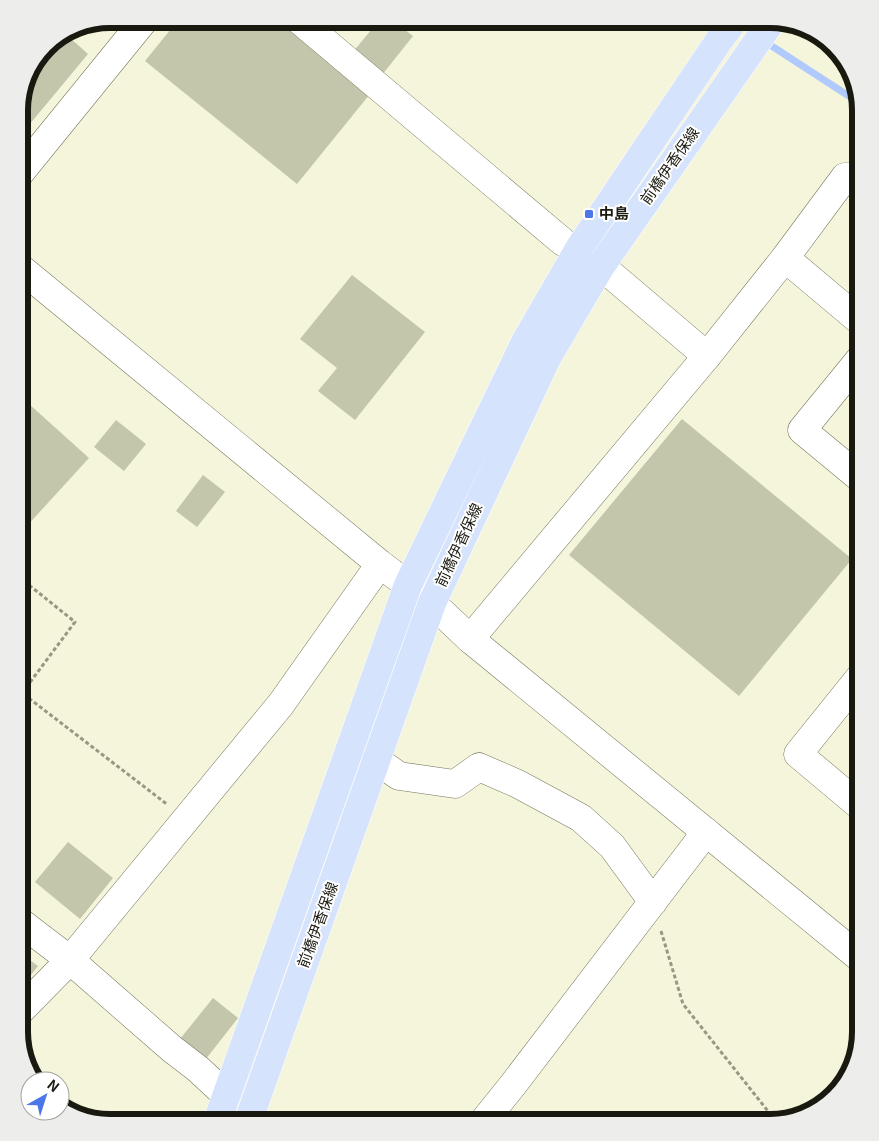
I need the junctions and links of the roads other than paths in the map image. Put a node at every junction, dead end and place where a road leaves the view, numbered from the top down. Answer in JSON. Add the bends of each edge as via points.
{"nodes":[{"id":1,"x":138,"y":28,"type":"edge"},
{"id":2,"x":309,"y":28,"type":"edge"},
{"id":3,"x":767,"y":28,"type":"edge"},
{"id":4,"x":727,"y":29,"type":"edge"},
{"id":5,"x":28,"y":163,"type":"edge"},
{"id":6,"x":852,"y":176,"type":"edge"},
{"id":7,"x":563,"y":242,"type":"dead end"},
{"id":8,"x":785,"y":258,"type":"junction"},
{"id":9,"x":601,"y":266,"type":"junction"},
{"id":10,"x":28,"y":275,"type":"edge"},
{"id":11,"x":852,"y":314,"type":"edge"},
{"id":12,"x":706,"y":356,"type":"junction"},
{"id":13,"x":852,"y":369,"type":"edge"},
{"id":14,"x":852,"y":471,"type":"edge"},
{"id":15,"x":380,"y":564,"type":"junction"},
{"id":16,"x":408,"y":585,"type":"junction"},
{"id":17,"x":432,"y":603,"type":"junction"},
{"id":18,"x":470,"y":640,"type":"junction"},
{"id":19,"x":852,"y":687,"type":"edge"},
{"id":20,"x":376,"y":760,"type":"junction"},
{"id":21,"x":852,"y":799,"type":"edge"},
{"id":22,"x":706,"y":832,"type":"junction"},
{"id":23,"x":653,"y":902,"type":"junction"},
{"id":24,"x":28,"y":928,"type":"edge"},
{"id":25,"x":852,"y":951,"type":"edge"},
{"id":26,"x":70,"y":960,"type":"junction"},
{"id":27,"x":28,"y":1003,"type":"edge"},
{"id":28,"x":226,"y":1095,"type":"junction"},
{"id":29,"x":220,"y":1114,"type":"edge"},
{"id":30,"x":256,"y":1114,"type":"edge"},
{"id":31,"x":489,"y":1114,"type":"edge"}],
"edges":[{"from":1,"to":5,"type":"street"},
{"from":2,"to":7,"type":"street"},
{"from":3,"to":9,"type":"main road","name":"前橋伊香保線"},
{"from":4,"to":16,"type":"main road","name":"前橋伊香保線","via":[[580,247],[524,342]]},
{"from":6,"to":8,"type":"street","via":[[844,177]]},
{"from":8,"to":11,"type":"street"},
{"from":8,"to":12,"type":"street"},
{"from":9,"to":12,"type":"street"},
{"from":9,"to":17,"type":"main road","name":"前橋伊香保線","via":[[547,358]]},
{"from":10,"to":15,"type":"street"},
{"from":12,"to":18,"type":"street"},
{"from":13,"to":14,"type":"street","via":[[802,430]]},
{"from":15,"to":16,"type":"street"},
{"from":15,"to":26,"type":"street","via":[[281,704]]},
{"from":16,"to":17,"type":"street"},
{"from":16,"to":28,"type":"main road","name":"前橋伊香保線"},
{"from":17,"to":18,"type":"street"},
{"from":17,"to":20,"type":"main road","name":"前橋伊香保線"},
{"from":18,"to":22,"type":"street"},
{"from":19,"to":21,"type":"street","via":[[798,754]]},
{"from":20,"to":23,"type":"street","via":[[399,776],[454,784],[479,767],[518,784],[581,818],[612,846]]},
{"from":20,"to":30,"type":"main road","name":"前橋伊香保線"},
{"from":22,"to":23,"type":"street"},
{"from":22,"to":25,"type":"street"},
{"from":23,"to":31,"type":"street"},
{"from":24,"to":26,"type":"street"},
{"from":26,"to":27,"type":"street"},
{"from":26,"to":28,"type":"street"},
{"from":28,"to":29,"type":"main road","name":"前橋伊香保線"}]}
